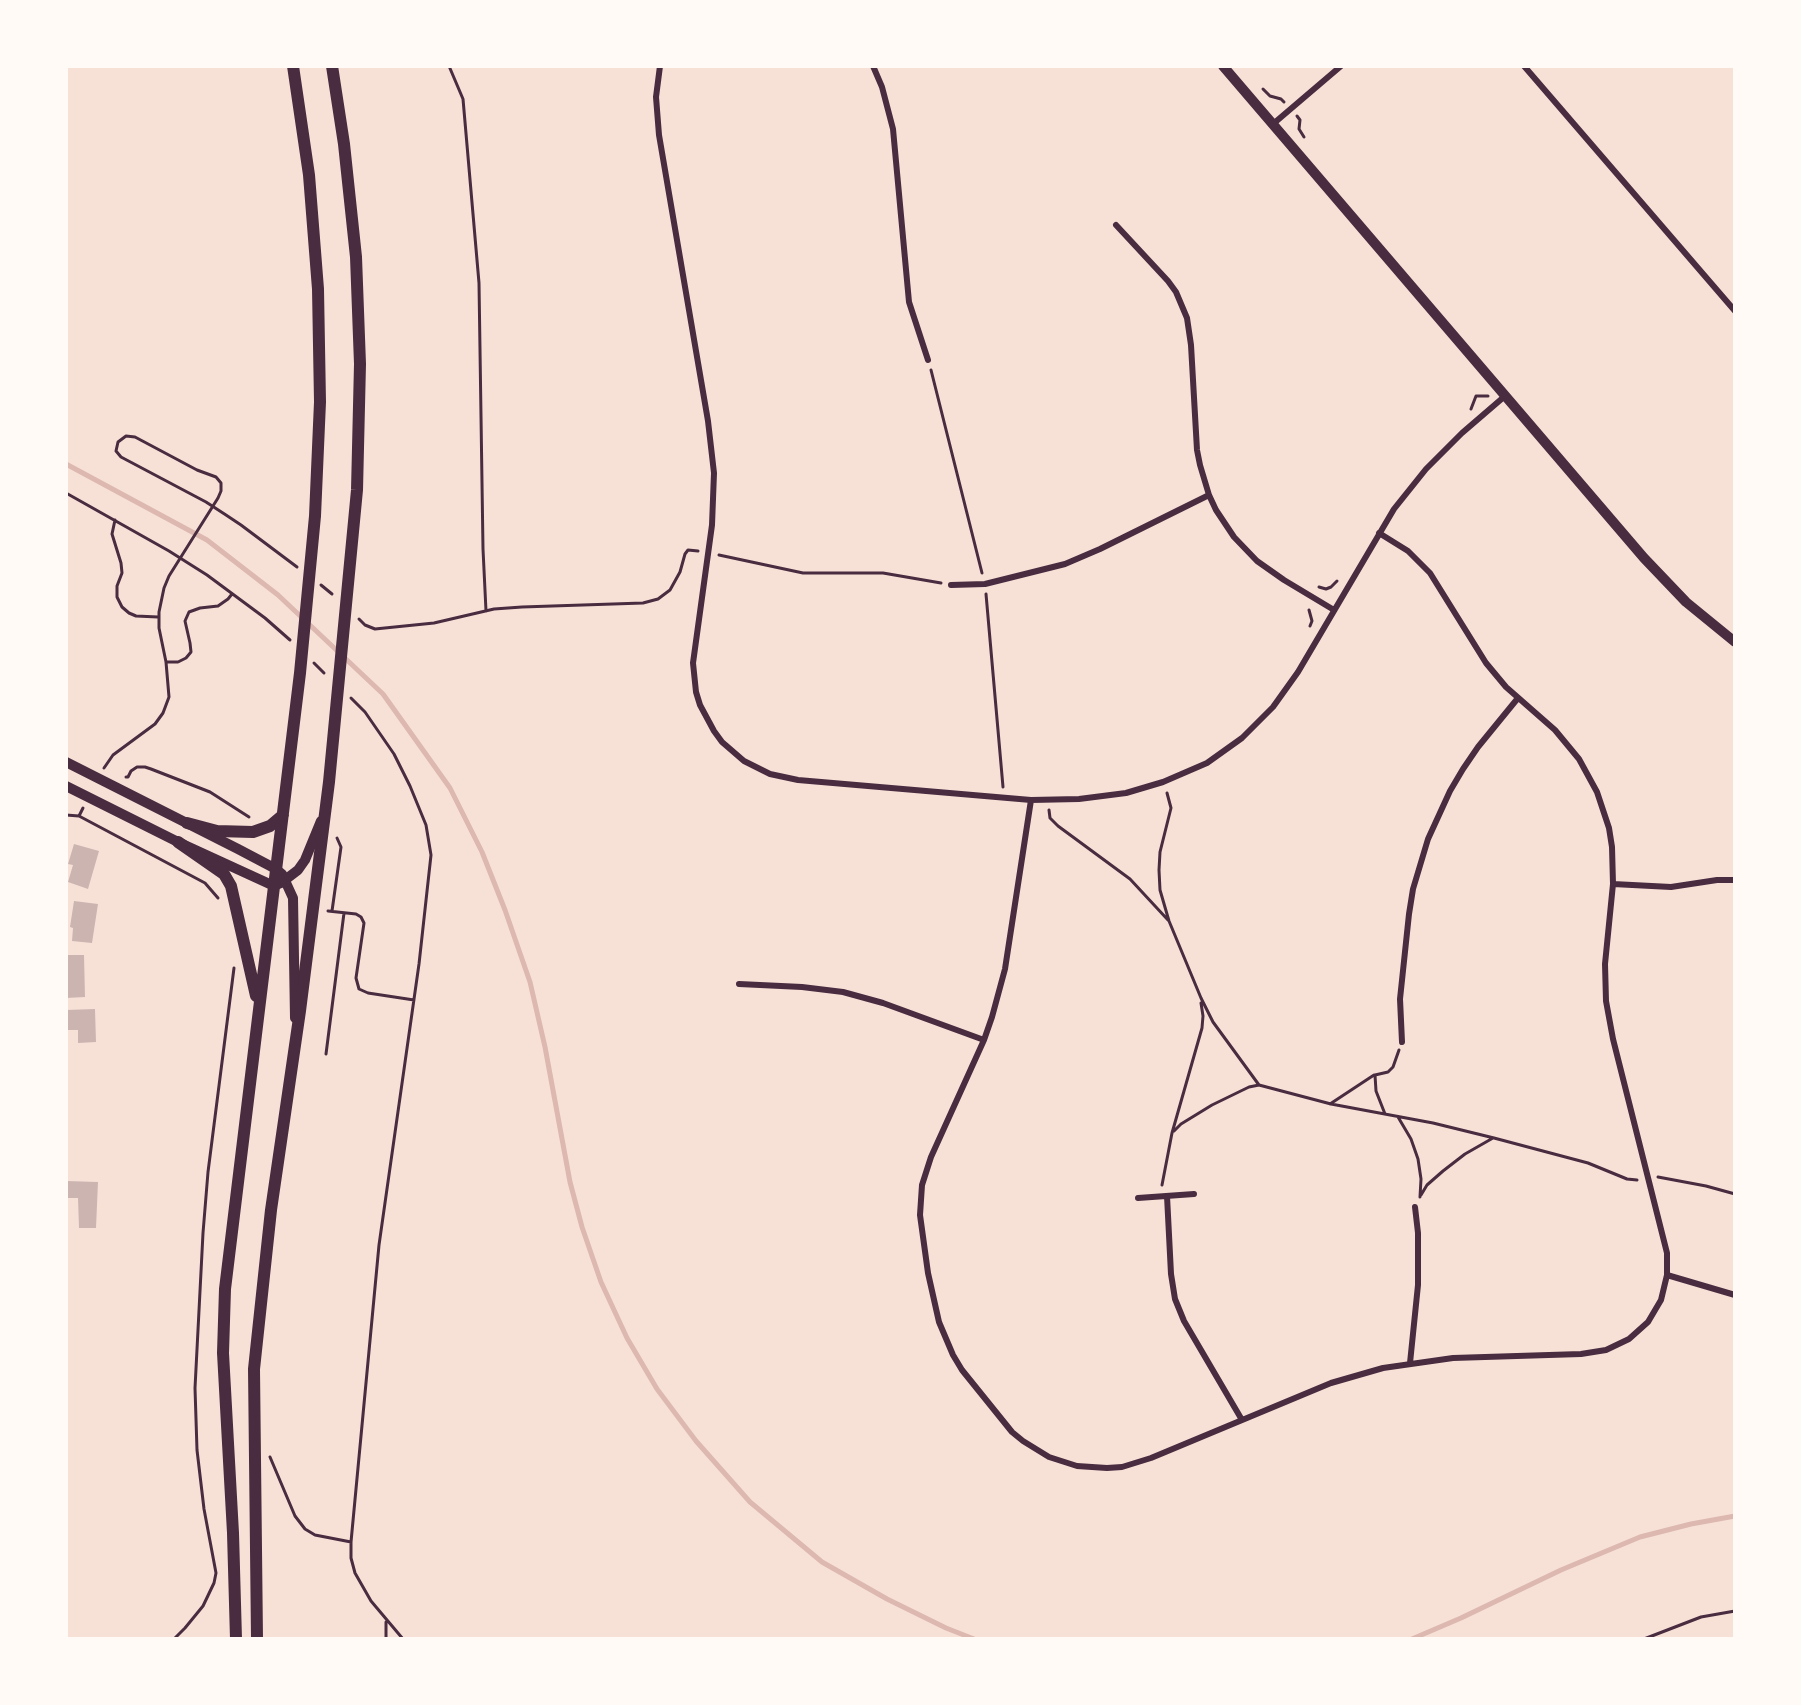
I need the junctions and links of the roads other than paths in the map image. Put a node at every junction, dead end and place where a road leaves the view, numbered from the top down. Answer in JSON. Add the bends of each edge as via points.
{"nodes":[{"id":1,"x":293,"y":66,"type":"edge"},
{"id":2,"x":332,"y":66,"type":"edge"},
{"id":3,"x":660,"y":66,"type":"edge"},
{"id":4,"x":873,"y":66,"type":"edge"},
{"id":5,"x":1223,"y":66,"type":"edge"},
{"id":6,"x":1341,"y":66,"type":"edge"},
{"id":7,"x":1524,"y":66,"type":"edge"},
{"id":8,"x":1273,"y":124,"type":"junction"},
{"id":9,"x":1116,"y":225,"type":"dead end"},
{"id":10,"x":1735,"y":311,"type":"edge"},
{"id":11,"x":928,"y":360,"type":"dead end"},
{"id":12,"x":1505,"y":396,"type":"junction"},
{"id":13,"x":1209,"y":495,"type":"junction"},
{"id":14,"x":1379,"y":533,"type":"junction"},
{"id":15,"x":951,"y":585,"type":"road end"},
{"id":16,"x":1334,"y":610,"type":"junction"},
{"id":17,"x":1735,"y":642,"type":"edge"},
{"id":18,"x":1518,"y":698,"type":"junction"},
{"id":19,"x":66,"y":762,"type":"edge"},
{"id":20,"x":66,"y":786,"type":"edge"},
{"id":21,"x":1031,"y":800,"type":"junction"},
{"id":22,"x":325,"y":812,"type":"junction"},
{"id":23,"x":283,"y":815,"type":"junction"},
{"id":24,"x":187,"y":823,"type":"junction"},
{"id":25,"x":178,"y":842,"type":"junction"},
{"id":26,"x":276,"y":869,"type":"junction"},
{"id":27,"x":1735,"y":880,"type":"edge"},
{"id":28,"x":279,"y":883,"type":"junction"},
{"id":29,"x":1613,"y":884,"type":"junction"},
{"id":30,"x":740,"y":984,"type":"dead end"},
{"id":31,"x":258,"y":1005,"type":"junction"},
{"id":32,"x":295,"y":1038,"type":"junction"},
{"id":33,"x":984,"y":1040,"type":"junction"},
{"id":34,"x":1402,"y":1042,"type":"road end"},
{"id":35,"x":1194,"y":1194,"type":"dead end"},
{"id":36,"x":1167,"y":1196,"type":"junction"},
{"id":37,"x":1138,"y":1198,"type":"dead end"},
{"id":38,"x":1415,"y":1207,"type":"road end"},
{"id":39,"x":1667,"y":1275,"type":"junction"},
{"id":40,"x":1735,"y":1295,"type":"edge"},
{"id":41,"x":1410,"y":1363,"type":"junction"},
{"id":42,"x":1242,"y":1420,"type":"junction"},
{"id":43,"x":236,"y":1639,"type":"edge"},
{"id":44,"x":257,"y":1639,"type":"edge"}],
"edges":[{"from":1,"to":23,"type":"main road","via":[[309,175],[318,289],[320,402],[315,516]]},
{"from":2,"to":22,"type":"main road","via":[[356,257],[360,364],[357,490]]},
{"from":3,"to":21,"type":"street","via":[[656,97],[659,135],[714,473],[712,525],[693,663],[700,705],[722,742],[744,761],[770,774],[798,780]]},
{"from":4,"to":11,"type":"street","via":[[893,129],[909,302]]},
{"from":5,"to":8,"type":"street"},
{"from":6,"to":8,"type":"street"},
{"from":7,"to":10,"type":"street"},
{"from":8,"to":12,"type":"street"},
{"from":9,"to":13,"type":"street","via":[[1168,281],[1187,318],[1197,450]]},
{"from":12,"to":14,"type":"street","via":[[1426,469]]},
{"from":12,"to":17,"type":"street","via":[[1644,558],[1686,602]]},
{"from":13,"to":15,"type":"street","via":[[1065,564],[985,584]]},
{"from":13,"to":16,"type":"street","via":[[1234,537],[1257,561]]},
{"from":14,"to":16,"type":"street"},
{"from":14,"to":18,"type":"street","via":[[1408,551],[1430,573],[1486,663]]},
{"from":16,"to":21,"type":"street","via":[[1273,707],[1242,738],[1207,763],[1126,793],[1079,800]]},
{"from":18,"to":29,"type":"street","via":[[1555,730],[1589,775],[1609,828]]},
{"from":18,"to":34,"type":"street","via":[[1463,768],[1428,839],[1409,914],[1400,999]]},
{"from":19,"to":24,"type":"street"},
{"from":20,"to":25,"type":"street"},
{"from":21,"to":33,"type":"street","via":[[1005,969]]},
{"from":22,"to":28,"type":"street","via":[[305,860]]},
{"from":22,"to":32,"type":"main road"},
{"from":23,"to":24,"type":"main road","via":[[254,832],[217,831]]},
{"from":23,"to":26,"type":"main road"},
{"from":24,"to":26,"type":"street"},
{"from":25,"to":28,"type":"street"},
{"from":25,"to":31,"type":"main road","via":[[224,874],[231,886]]},
{"from":26,"to":28,"type":"main road"},
{"from":27,"to":29,"type":"street","via":[[1671,886]]},
{"from":28,"to":31,"type":"main road"},
{"from":28,"to":32,"type":"street","via":[[293,898]]},
{"from":29,"to":39,"type":"street","via":[[1605,964],[1606,1001],[1667,1253]]},
{"from":30,"to":33,"type":"street","via":[[843,992]]},
{"from":31,"to":43,"type":"main road","via":[[225,1299]]},
{"from":32,"to":44,"type":"main road","via":[[270,1210],[254,1370]]},
{"from":33,"to":42,"type":"street","via":[[931,1157],[922,1185],[920,1215],[939,1322],[962,1370],[1023,1441],[1049,1457],[1077,1466],[1122,1467]]},
{"from":35,"to":36,"type":"street"},
{"from":36,"to":37,"type":"street"},
{"from":36,"to":42,"type":"street","via":[[1175,1299]]},
{"from":38,"to":41,"type":"street","via":[[1418,1285]]},
{"from":39,"to":40,"type":"street"},
{"from":39,"to":41,"type":"street","via":[[1661,1300],[1648,1322],[1629,1339],[1606,1350]]},
{"from":41,"to":42,"type":"street","via":[[1331,1383]]}]}
